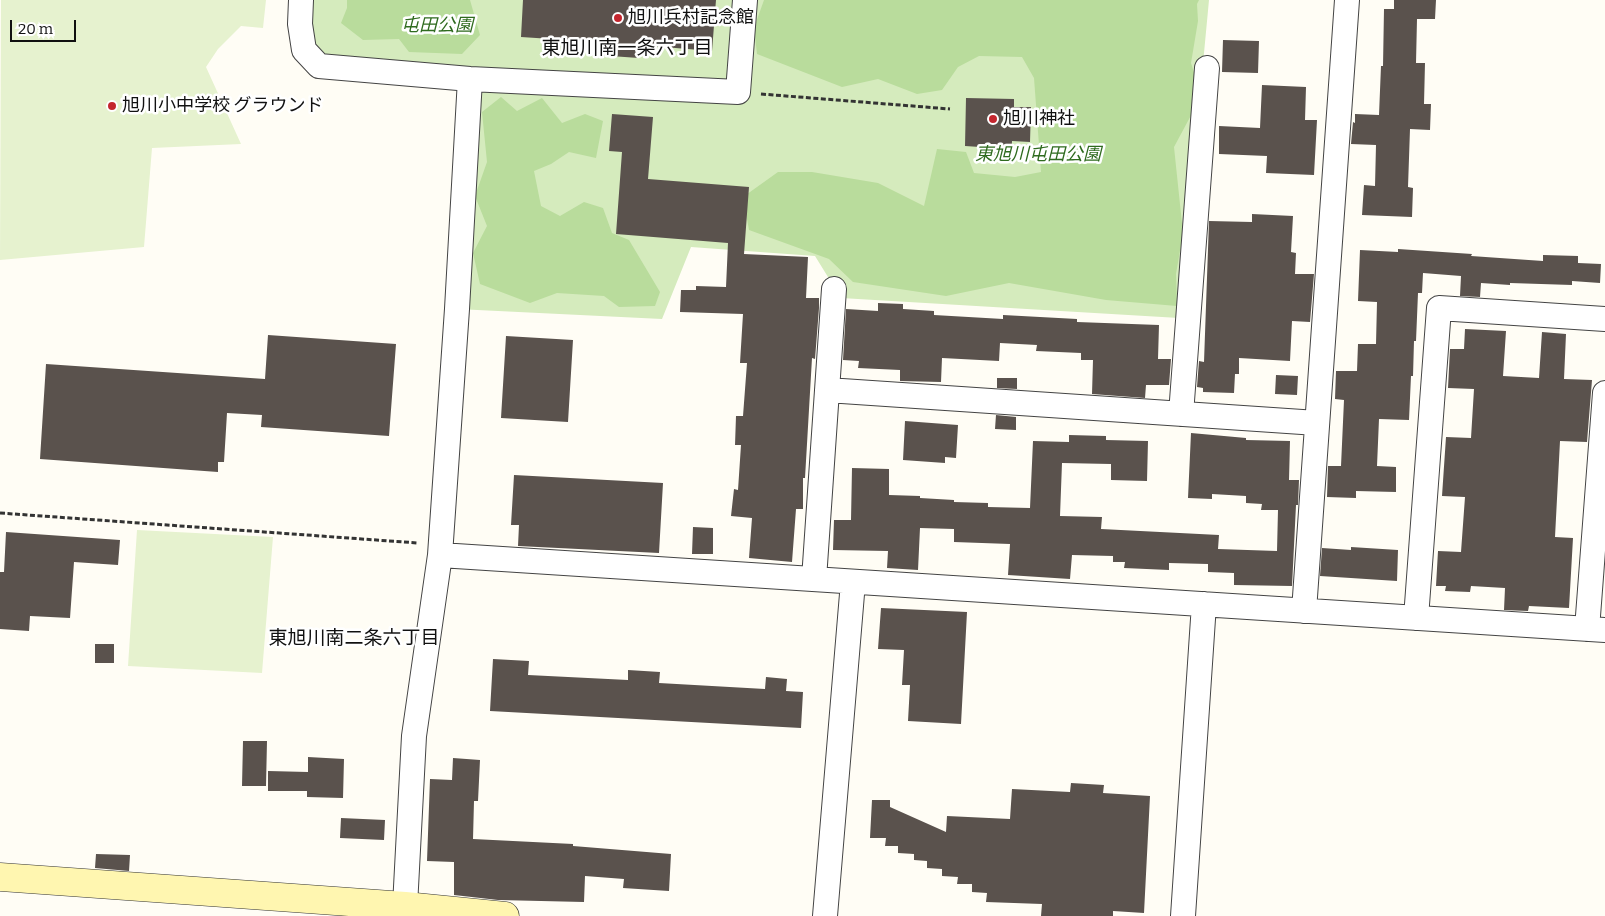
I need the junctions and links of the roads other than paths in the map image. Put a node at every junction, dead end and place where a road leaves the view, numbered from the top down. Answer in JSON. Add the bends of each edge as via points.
{"nodes":[{"id":1,"x":301,"y":0,"type":"edge"},
{"id":2,"x":745,"y":0,"type":"edge"},
{"id":3,"x":1347,"y":0,"type":"edge"},
{"id":4,"x":1207,"y":68,"type":"dead end"},
{"id":5,"x":470,"y":79,"type":"junction"},
{"id":6,"x":834,"y":289,"type":"dead end"},
{"id":7,"x":1605,"y":319,"type":"edge"},
{"id":8,"x":827,"y":390,"type":"junction"},
{"id":9,"x":1605,"y":393,"type":"edge"},
{"id":10,"x":1181,"y":414,"type":"junction"},
{"id":11,"x":1317,"y":423,"type":"junction"},
{"id":12,"x":440,"y":555,"type":"junction"},
{"id":13,"x":814,"y":579,"type":"junction"},
{"id":14,"x":853,"y":582,"type":"junction"},
{"id":15,"x":1204,"y":604,"type":"junction"},
{"id":16,"x":1304,"y":611,"type":"junction"},
{"id":17,"x":1416,"y":618,"type":"junction"},
{"id":18,"x":1596,"y":630,"type":"edge"},
{"id":19,"x":0,"y":877,"type":"edge"},
{"id":20,"x":405,"y":906,"type":"junction"},
{"id":21,"x":504,"y":916,"type":"edge"},
{"id":22,"x":826,"y":916,"type":"edge"},
{"id":23,"x":1183,"y":916,"type":"edge"}],
"edges":[{"from":1,"to":5,"type":"street","via":[[304,50],[319,66]]},
{"from":2,"to":5,"type":"street","via":[[738,92]]},
{"from":3,"to":11,"type":"street"},
{"from":4,"to":10,"type":"street"},
{"from":5,"to":12,"type":"street"},
{"from":6,"to":8,"type":"street"},
{"from":7,"to":17,"type":"street","via":[[1438,308]]},
{"from":8,"to":10,"type":"street"},
{"from":8,"to":13,"type":"street"},
{"from":9,"to":18,"type":"street"},
{"from":10,"to":11,"type":"street"},
{"from":11,"to":16,"type":"street"},
{"from":12,"to":13,"type":"street"},
{"from":12,"to":20,"type":"street","via":[[414,736]]},
{"from":13,"to":14,"type":"street"},
{"from":14,"to":15,"type":"street"},
{"from":14,"to":22,"type":"street"},
{"from":15,"to":16,"type":"street"},
{"from":15,"to":23,"type":"street"},
{"from":16,"to":17,"type":"street"},
{"from":17,"to":18,"type":"street"},
{"from":19,"to":20,"type":"street"},
{"from":20,"to":21,"type":"street"}]}
